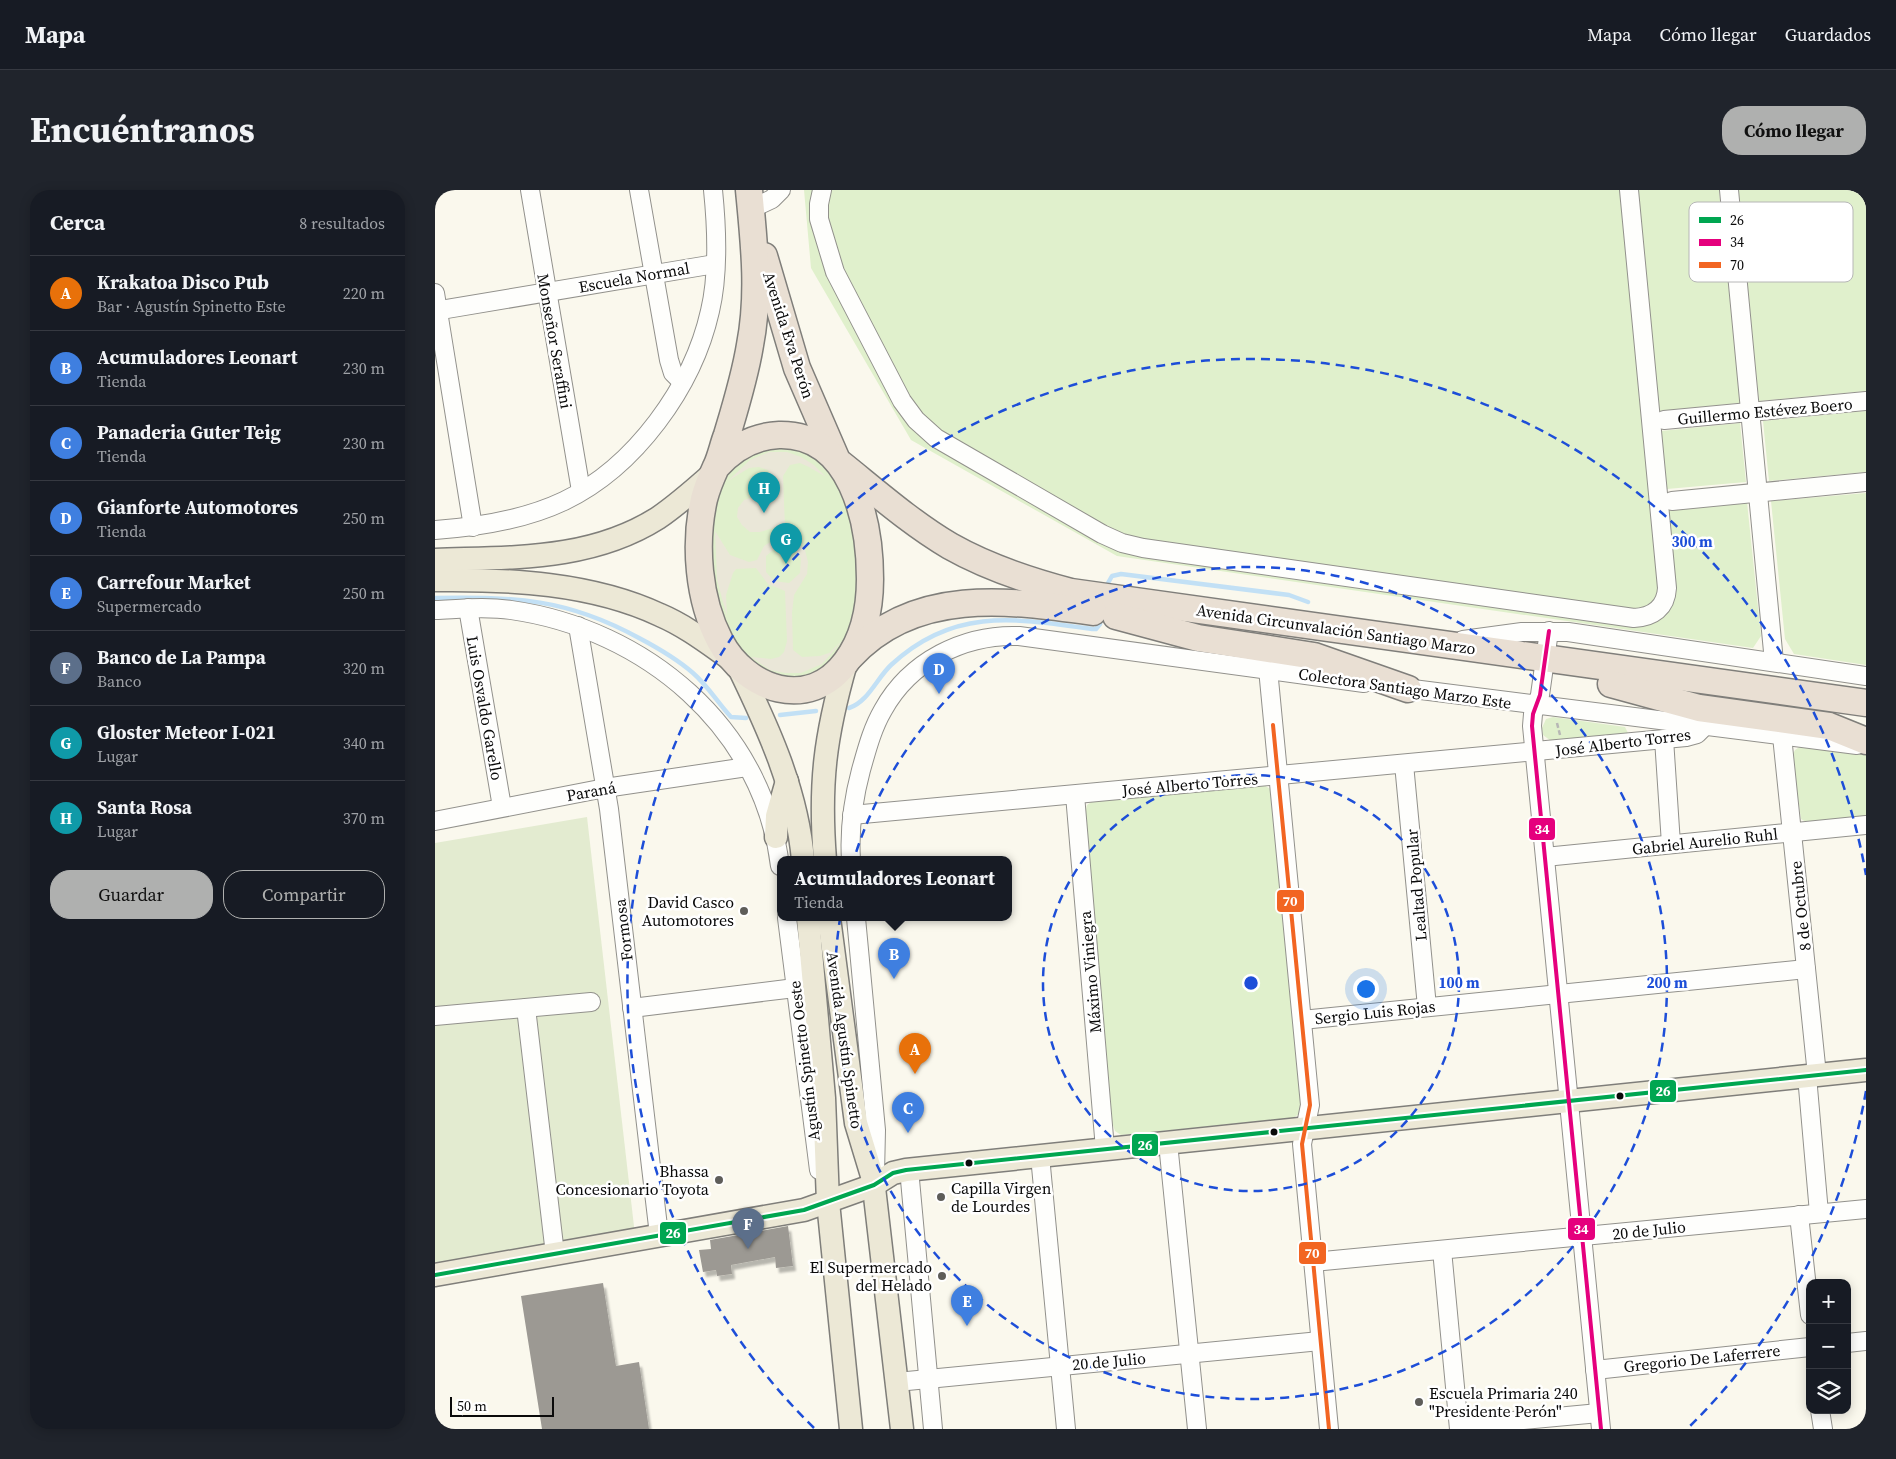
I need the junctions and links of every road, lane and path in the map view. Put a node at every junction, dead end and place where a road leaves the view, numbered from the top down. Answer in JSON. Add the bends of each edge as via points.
{"nodes":[{"id":1,"x":530,"y":190,"type":"edge"},
{"id":2,"x":639,"y":190,"type":"edge"},
{"id":3,"x":713,"y":190,"type":"edge"},
{"id":4,"x":781,"y":190,"type":"edge"},
{"id":5,"x":822,"y":190,"type":"edge"},
{"id":6,"x":1629,"y":190,"type":"edge"},
{"id":7,"x":750,"y":200,"type":"edge"},
{"id":8,"x":715,"y":264,"type":"junction"},
{"id":9,"x":654,"y":274,"type":"junction"},
{"id":10,"x":1738,"y":282,"type":"edge"},
{"id":11,"x":547,"y":292,"type":"junction"},
{"id":12,"x":436,"y":305,"type":"edge"},
{"id":13,"x":682,"y":382,"type":"junction"},
{"id":14,"x":1866,"y":401,"type":"edge"},
{"id":15,"x":1750,"y":412,"type":"junction"},
{"id":16,"x":1664,"y":420,"type":"dead end"},
{"id":17,"x":838,"y":461,"type":"junction"},
{"id":18,"x":714,"y":471,"type":"junction"},
{"id":19,"x":1866,"y":482,"type":"edge"},
{"id":20,"x":581,"y":491,"type":"junction"},
{"id":21,"x":1758,"y":492,"type":"junction"},
{"id":22,"x":1672,"y":500,"type":"dead end"},
{"id":23,"x":473,"y":527,"type":"junction"},
{"id":24,"x":435,"y":530,"type":"edge"},
{"id":25,"x":435,"y":560,"type":"edge"},
{"id":26,"x":435,"y":580,"type":"edge"},
{"id":27,"x":468,"y":608,"type":"junction"},
{"id":28,"x":435,"y":610,"type":"edge"},
{"id":29,"x":1116,"y":616,"type":"junction"},
{"id":30,"x":578,"y":626,"type":"junction"},
{"id":31,"x":1549,"y":631,"type":"junction"},
{"id":32,"x":1439,"y":644,"type":"junction"},
{"id":33,"x":848,"y":660,"type":"junction"},
{"id":34,"x":1774,"y":662,"type":"junction"},
{"id":35,"x":736,"y":664,"type":"junction"},
{"id":36,"x":1544,"y":667,"type":"junction"},
{"id":37,"x":1267,"y":670,"type":"junction"},
{"id":38,"x":1641,"y":672,"type":"junction"},
{"id":39,"x":1866,"y":676,"type":"edge"},
{"id":40,"x":1611,"y":684,"type":"junction"},
{"id":41,"x":1408,"y":689,"type":"junction"},
{"id":42,"x":1866,"y":691,"type":"edge"},
{"id":43,"x":1866,"y":703,"type":"edge"},
{"id":44,"x":1536,"y":706,"type":"junction"},
{"id":45,"x":1555,"y":717,"type":"dead end"},
{"id":46,"x":1866,"y":720,"type":"edge"},
{"id":47,"x":1704,"y":727,"type":"junction"},
{"id":48,"x":1782,"y":736,"type":"junction"},
{"id":49,"x":1664,"y":739,"type":"junction"},
{"id":50,"x":1562,"y":740,"type":"dead end"},
{"id":51,"x":1866,"y":741,"type":"edge"},
{"id":52,"x":1866,"y":746,"type":"edge"},
{"id":53,"x":1534,"y":751,"type":"junction"},
{"id":54,"x":1405,"y":764,"type":"junction"},
{"id":55,"x":747,"y":767,"type":"junction"},
{"id":56,"x":1278,"y":776,"type":"junction"},
{"id":57,"x":787,"y":781,"type":"junction"},
{"id":58,"x":605,"y":788,"type":"junction"},
{"id":59,"x":1075,"y":795,"type":"junction"},
{"id":60,"x":502,"y":807,"type":"junction"},
{"id":61,"x":851,"y":816,"type":"junction"},
{"id":62,"x":435,"y":821,"type":"edge"},
{"id":63,"x":1866,"y":825,"type":"edge"},
{"id":64,"x":1792,"y":832,"type":"junction"},
{"id":65,"x":776,"y":837,"type":"junction"},
{"id":66,"x":1671,"y":844,"type":"junction"},
{"id":67,"x":779,"y":856,"type":"edge"},
{"id":68,"x":802,"y":856,"type":"edge"},
{"id":69,"x":825,"y":856,"type":"edge"},
{"id":70,"x":851,"y":856,"type":"edge"},
{"id":71,"x":1545,"y":857,"type":"junction"},
{"id":72,"x":787,"y":921,"type":"edge"},
{"id":73,"x":808,"y":921,"type":"edge"},
{"id":74,"x":829,"y":921,"type":"edge"},
{"id":75,"x":856,"y":921,"type":"edge"},
{"id":76,"x":1806,"y":970,"type":"junction"},
{"id":77,"x":795,"y":988,"type":"junction"},
{"id":78,"x":1558,"y":994,"type":"junction"},
{"id":79,"x":591,"y":1002,"type":"dead end"},
{"id":80,"x":1427,"y":1007,"type":"junction"},
{"id":81,"x":526,"y":1008,"type":"junction"},
{"id":82,"x":632,"y":1008,"type":"junction"},
{"id":83,"x":435,"y":1016,"type":"edge"},
{"id":84,"x":1302,"y":1020,"type":"junction"},
{"id":85,"x":1866,"y":1070,"type":"edge"},
{"id":86,"x":1812,"y":1076,"type":"junction"},
{"id":87,"x":1568,"y":1101,"type":"junction"},
{"id":88,"x":1305,"y":1128,"type":"junction"},
{"id":89,"x":1168,"y":1142,"type":"junction"},
{"id":90,"x":1105,"y":1149,"type":"junction"},
{"id":91,"x":1040,"y":1156,"type":"junction"},
{"id":92,"x":909,"y":1169,"type":"junction"},
{"id":93,"x":874,"y":1185,"type":"junction"},
{"id":94,"x":828,"y":1202,"type":"junction"},
{"id":95,"x":1866,"y":1208,"type":"edge"},
{"id":96,"x":1819,"y":1213,"type":"junction"},
{"id":97,"x":1799,"y":1215,"type":"junction"},
{"id":98,"x":659,"y":1236,"type":"junction"},
{"id":99,"x":1581,"y":1236,"type":"junction"},
{"id":100,"x":1442,"y":1250,"type":"junction"},
{"id":101,"x":555,"y":1254,"type":"junction"},
{"id":102,"x":1313,"y":1262,"type":"junction"},
{"id":103,"x":435,"y":1275,"type":"edge"},
{"id":104,"x":1806,"y":1279,"type":"edge"},
{"id":105,"x":1320,"y":1341,"type":"junction"},
{"id":106,"x":1866,"y":1341,"type":"edge"},
{"id":107,"x":1851,"y":1343,"type":"edge"},
{"id":108,"x":1806,"y":1347,"type":"edge"},
{"id":109,"x":1189,"y":1354,"type":"junction"},
{"id":110,"x":1060,"y":1366,"type":"junction"},
{"id":111,"x":1595,"y":1370,"type":"junction"},
{"id":112,"x":928,"y":1379,"type":"junction"},
{"id":113,"x":897,"y":1382,"type":"junction"},
{"id":114,"x":1821,"y":1414,"type":"edge"},
{"id":115,"x":1600,"y":1421,"type":"edge"},
{"id":116,"x":1459,"y":1427,"type":"edge"},
{"id":117,"x":851,"y":1429,"type":"edge"},
{"id":118,"x":902,"y":1429,"type":"edge"},
{"id":119,"x":933,"y":1429,"type":"edge"},
{"id":120,"x":1066,"y":1429,"type":"edge"},
{"id":121,"x":1197,"y":1429,"type":"edge"},
{"id":122,"x":1329,"y":1429,"type":"edge"},
{"id":123,"x":1823,"y":1429,"type":"edge"}],
"edges":[{"from":1,"to":11,"type":"street","name":"Monseñor Seraffini"},
{"from":2,"to":9,"type":"street"},
{"from":3,"to":8,"type":"street"},
{"from":4,"to":7,"type":"street","via":[[772,199]]},
{"from":5,"to":6,"type":"street","via":[[819,219],[831,263],[911,414],[936,438],[1102,534],[1143,548],[1634,618],[1651,615],[1660,608],[1667,588]]},
{"from":7,"to":17,"type":"highway","name":"Avenida Eva Perón","via":[[793,357]]},
{"from":7,"to":18,"type":"highway","name":"Avenida Eva Perón","via":[[756,289],[753,329],[741,389]]},
{"from":8,"to":9,"type":"street","name":"Escuela Normal"},
{"from":8,"to":13,"type":"street","via":[[706,325]]},
{"from":9,"to":11,"type":"street","name":"Escuela Normal"},
{"from":9,"to":13,"type":"street","via":[[669,360],[673,372]]},
{"from":10,"to":15,"type":"street"},
{"from":11,"to":12,"type":"street","name":"Escuela Normal"},
{"from":11,"to":20,"type":"street","name":"Monseñor Seraffini"},
{"from":12,"to":23,"type":"street"},
{"from":13,"to":20,"type":"street","via":[[634,447]]},
{"from":14,"to":15,"type":"street","name":"Guillermo Estévez Boero"},
{"from":15,"to":16,"type":"street","name":"Guillermo Estévez Boero"},
{"from":15,"to":21,"type":"street"},
{"from":17,"to":18,"type":"highway","name":"Avenida Circunvalación Santiago Marzo","via":[[823,448],[801,438],[769,436],[743,444]]},
{"from":17,"to":32,"type":"highway","name":"Avenida Circunvalación Santiago Marzo","via":[[902,513],[950,546],[989,565],[1043,584],[1085,594]]},
{"from":17,"to":33,"type":"highway","name":"Avenida Eva Perón","via":[[860,509],[870,571],[865,620]]},
{"from":18,"to":25,"type":"main road","via":[[658,518],[592,548],[535,556]]},
{"from":18,"to":35,"type":"highway","name":"Avenida Eva Perón","via":[[704,497],[700,527],[701,582],[714,628]]},
{"from":19,"to":21,"type":"street"},
{"from":20,"to":23,"type":"street","via":[[536,512]]},
{"from":21,"to":22,"type":"street"},
{"from":21,"to":34,"type":"street"},
{"from":23,"to":24,"type":"street"},
{"from":26,"to":35,"type":"main road","via":[[529,584],[621,600],[671,620]]},
{"from":27,"to":28,"type":"street"},
{"from":27,"to":30,"type":"street","via":[[510,610]]},
{"from":27,"to":60,"type":"street","name":"Luis Osvaldo Garello"},
{"from":29,"to":33,"type":"highway","name":"Avenida Circunvalación Santiago Marzo","via":[[1020,603],[953,604],[899,620],[869,638]]},
{"from":29,"to":36,"type":"highway","name":"Avenida Circunvalación Santiago Marzo"},
{"from":29,"to":41,"type":"highway","via":[[1198,638],[1314,656]]},
{"from":30,"to":55,"type":"street","via":[[623,645],[677,681],[715,717]]},
{"from":30,"to":58,"type":"street","name":"Formosa"},
{"from":31,"to":32,"type":"street"},
{"from":31,"to":34,"type":"street"},
{"from":31,"to":36,"type":"street"},
{"from":32,"to":36,"type":"highway","name":"Avenida Circunvalación Santiago Marzo"},
{"from":33,"to":35,"type":"highway","name":"Avenida Circunvalación Santiago Marzo","via":[[824,682],[795,689],[764,685]]},
{"from":33,"to":69,"type":"main road","via":[[828,729],[823,770],[821,812]]},
{"from":34,"to":39,"type":"street"},
{"from":35,"to":57,"type":"main road","via":[[768,729]]},
{"from":36,"to":38,"type":"highway","name":"Avenida Circunvalación Santiago Marzo"},
{"from":36,"to":40,"type":"highway","name":"Avenida Circunvalación Santiago Marzo"},
{"from":36,"to":44,"type":"street"},
{"from":37,"to":41,"type":"street","name":"Colectora Santiago Marzo Este"},
{"from":37,"to":56,"type":"street"},
{"from":37,"to":61,"type":"street","name":"Colectora Santiago Marzo Este","via":[[1033,638],[991,636],[964,643],[940,654],[907,677],[886,704],[871,733]]},
{"from":38,"to":42,"type":"highway","via":[[1734,674]]},
{"from":38,"to":43,"type":"highway","name":"Avenida Circunvalación Santiago Marzo"},
{"from":40,"to":46,"type":"highway","name":"Avenida Circunvalación Santiago Marzo"},
{"from":40,"to":51,"type":"highway","via":[[1705,709],[1829,726]]},
{"from":41,"to":44,"type":"street","name":"Colectora Santiago Marzo Este"},
{"from":44,"to":47,"type":"street","name":"Colectora Santiago Marzo Este"},
{"from":44,"to":53,"type":"street","via":[[1532,723]]},
{"from":45,"to":50,"type":"path"},
{"from":47,"to":48,"type":"street","name":"Colectora Santiago Marzo Este"},
{"from":47,"to":49,"type":"street","name":"José Alberto Torres","via":[[1693,736]]},
{"from":48,"to":52,"type":"street","name":"Colectora Santiago Marzo Este"},
{"from":48,"to":64,"type":"street","name":"8 de Octubre"},
{"from":49,"to":53,"type":"street","name":"José Alberto Torres"},
{"from":49,"to":66,"type":"street"},
{"from":53,"to":54,"type":"street","name":"José Alberto Torres"},
{"from":53,"to":71,"type":"street"},
{"from":54,"to":56,"type":"street","name":"José Alberto Torres"},
{"from":54,"to":80,"type":"street","name":"Lealtad Popular"},
{"from":55,"to":58,"type":"street","name":"Paraná"},
{"from":55,"to":65,"type":"street","via":[[766,805]]},
{"from":56,"to":59,"type":"street","name":"José Alberto Torres"},
{"from":56,"to":84,"type":"street"},
{"from":57,"to":65,"type":"main road","via":[[777,816]]},
{"from":57,"to":68,"type":"main road","via":[[796,812]]},
{"from":58,"to":60,"type":"street","name":"Paraná"},
{"from":58,"to":82,"type":"street","name":"Formosa"},
{"from":59,"to":61,"type":"street","name":"José Alberto Torres"},
{"from":59,"to":90,"type":"street","name":"Máximo Viniegra"},
{"from":60,"to":62,"type":"street","name":"Paraná"},
{"from":61,"to":70,"type":"street","name":"Colectora Santiago Marzo Este"},
{"from":63,"to":64,"type":"street","name":"Gabriel Aurelio Ruhl"},
{"from":64,"to":66,"type":"street","name":"Gabriel Aurelio Ruhl"},
{"from":64,"to":76,"type":"street","name":"8 de Octubre"},
{"from":65,"to":67,"type":"street"},
{"from":66,"to":71,"type":"street","name":"Gabriel Aurelio Ruhl"},
{"from":71,"to":78,"type":"street"},
{"from":72,"to":77,"type":"street","name":"Agustín Spinetto Oeste"},
{"from":73,"to":94,"type":"main road","name":"Avenida Agustín Spinetto","via":[[824,1098]]},
{"from":74,"to":93,"type":"main road","name":"Avenida Agustín Spinetto","via":[[854,1114]]},
{"from":75,"to":93,"type":"street","via":[[876,1135]]},
{"from":76,"to":78,"type":"street","name":"Sergio Luis Rojas"},
{"from":76,"to":86,"type":"street","name":"8 de Octubre"},
{"from":77,"to":82,"type":"street"},
{"from":77,"to":94,"type":"street","name":"Agustín Spinetto Oeste","via":[[816,1154]]},
{"from":78,"to":80,"type":"street","name":"Sergio Luis Rojas"},
{"from":78,"to":87,"type":"street"},
{"from":79,"to":81,"type":"street"},
{"from":80,"to":84,"type":"street","name":"Sergio Luis Rojas"},
{"from":81,"to":83,"type":"street"},
{"from":81,"to":101,"type":"street"},
{"from":82,"to":98,"type":"street","name":"Formosa"},
{"from":84,"to":88,"type":"street","via":[[1311,1109]]},
{"from":85,"to":86,"type":"main road"},
{"from":86,"to":87,"type":"main road"},
{"from":86,"to":96,"type":"street","name":"8 de Octubre"},
{"from":87,"to":88,"type":"main road"},
{"from":87,"to":99,"type":"street"},
{"from":88,"to":89,"type":"main road"},
{"from":88,"to":102,"type":"street","via":[[1302,1144]]},
{"from":89,"to":90,"type":"main road"},
{"from":89,"to":109,"type":"street"},
{"from":90,"to":91,"type":"main road"},
{"from":91,"to":92,"type":"main road"},
{"from":91,"to":110,"type":"street"},
{"from":92,"to":93,"type":"main road","via":[[893,1173]]},
{"from":92,"to":112,"type":"street"},
{"from":93,"to":94,"type":"main road"},
{"from":93,"to":113,"type":"main road","name":"Avenida Agustín Spinetto"},
{"from":94,"to":98,"type":"main road","via":[[804,1210]]},
{"from":94,"to":117,"type":"main road","name":"Avenida Agustín Spinetto"},
{"from":95,"to":96,"type":"street","name":"20 de Julio"},
{"from":96,"to":97,"type":"street","name":"20 de Julio"},
{"from":97,"to":99,"type":"street","name":"20 de Julio"},
{"from":97,"to":104,"type":"street"},
{"from":98,"to":101,"type":"main road"},
{"from":99,"to":100,"type":"street","name":"20 de Julio"},
{"from":99,"to":111,"type":"street"},
{"from":100,"to":102,"type":"street","name":"20 de Julio"},
{"from":100,"to":116,"type":"street"},
{"from":101,"to":103,"type":"main road"},
{"from":102,"to":105,"type":"street"},
{"from":105,"to":109,"type":"street","name":"20 de Julio"},
{"from":105,"to":122,"type":"street"},
{"from":106,"to":107,"type":"street"},
{"from":108,"to":111,"type":"street","name":"Gregorio De Laferrere"},
{"from":109,"to":110,"type":"street","name":"20 de Julio"},
{"from":109,"to":121,"type":"street"},
{"from":110,"to":112,"type":"street","name":"20 de Julio"},
{"from":110,"to":120,"type":"street"},
{"from":111,"to":115,"type":"street"},
{"from":112,"to":113,"type":"street","name":"20 de Julio"},
{"from":112,"to":119,"type":"street"},
{"from":113,"to":118,"type":"main road","name":"Avenida Agustín Spinetto"},
{"from":114,"to":123,"type":"street"},
{"from":115,"to":116,"type":"street"}]}
